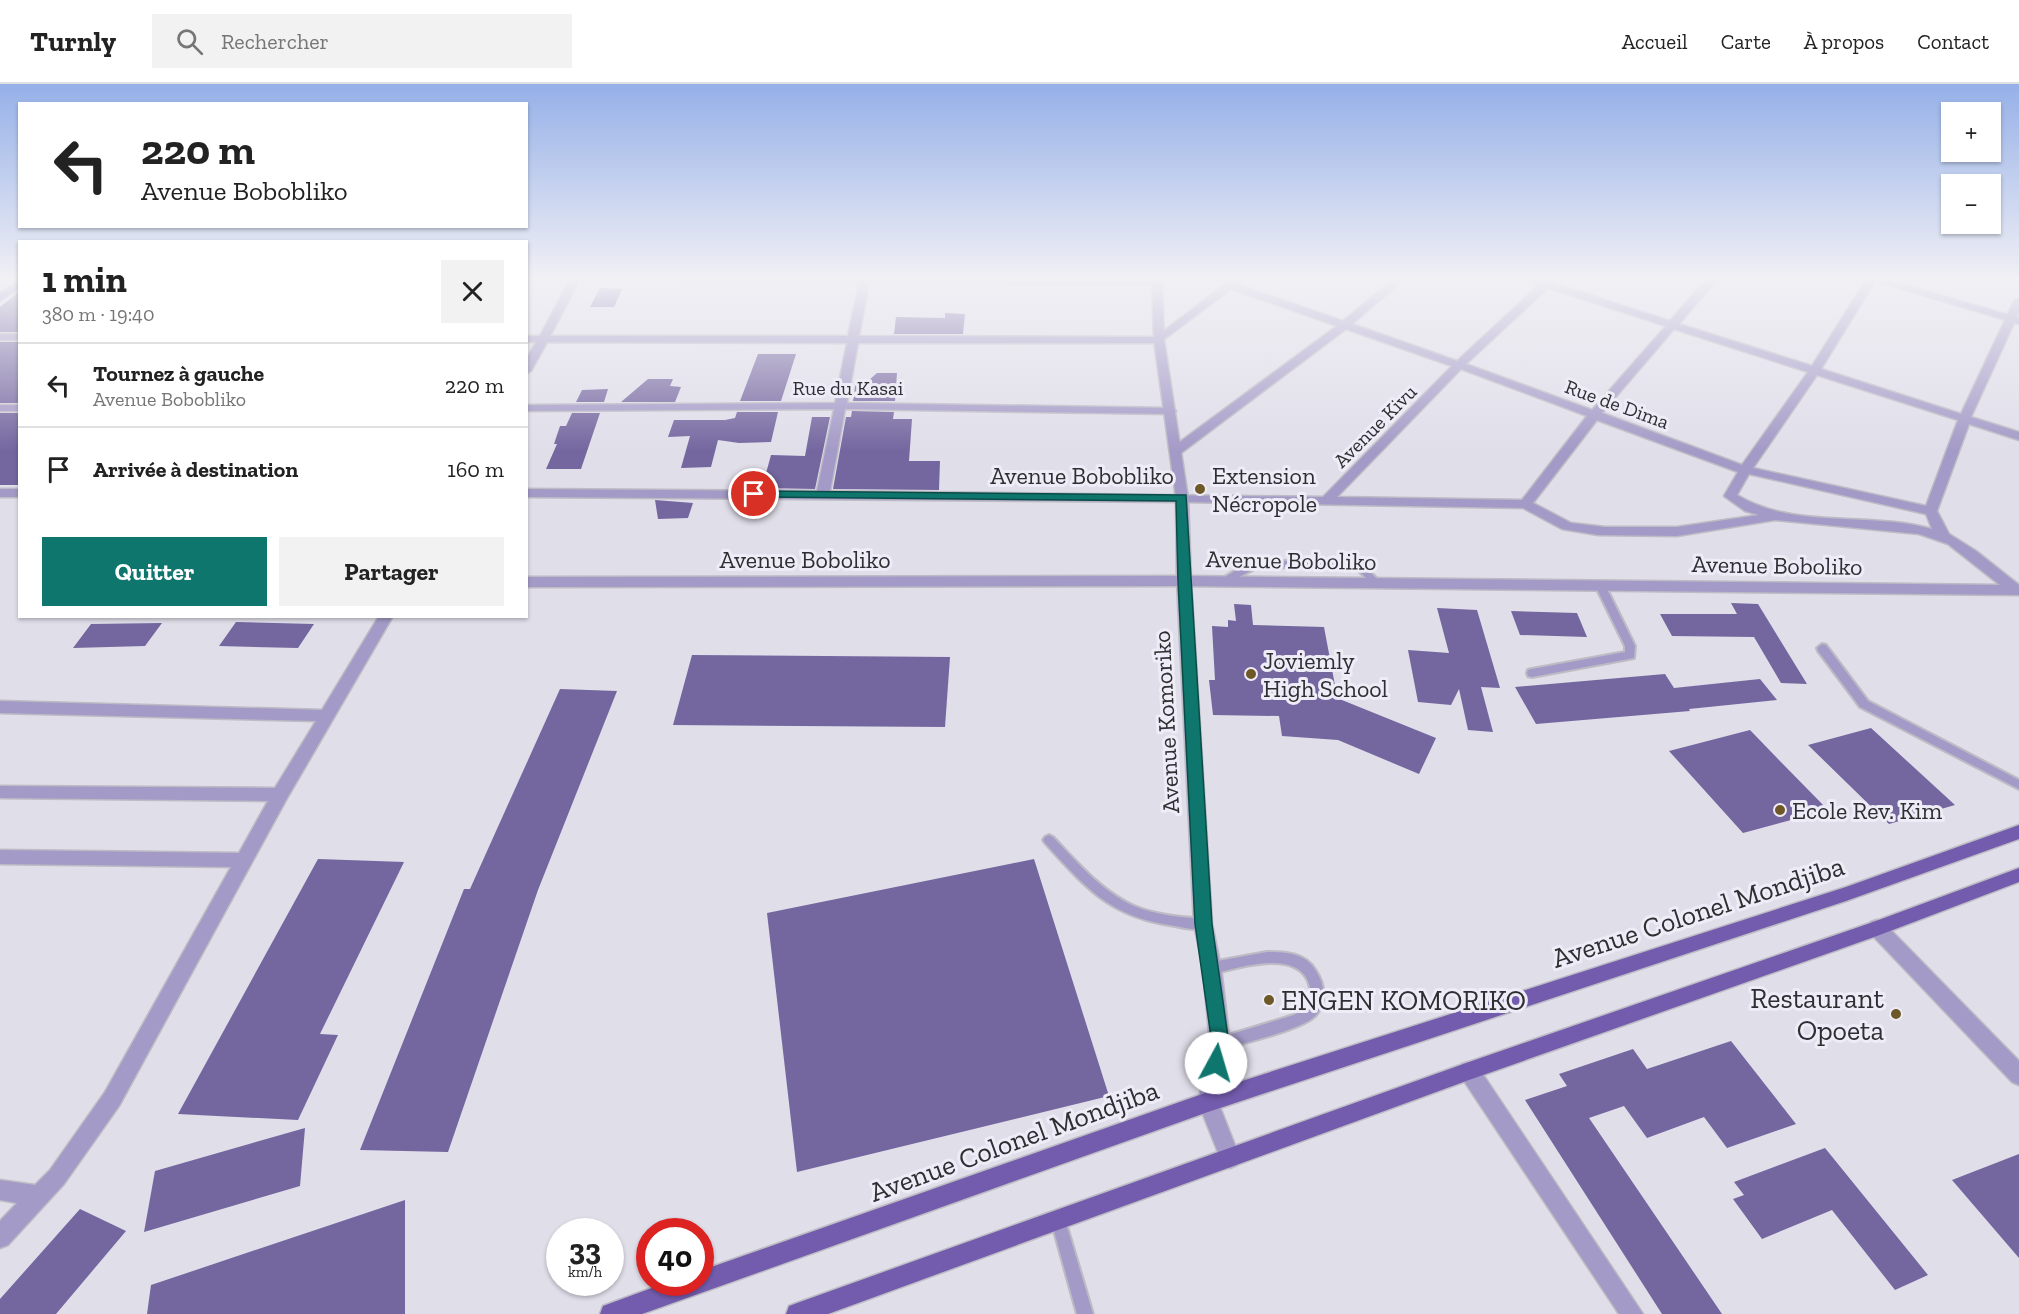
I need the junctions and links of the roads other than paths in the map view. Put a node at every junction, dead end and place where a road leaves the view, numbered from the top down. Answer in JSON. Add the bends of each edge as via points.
{"nodes":[{"id":1,"x":547,"y":335,"type":"edge"},
{"id":2,"x":854,"y":335,"type":"edge"},
{"id":3,"x":1159,"y":335,"type":"edge"},
{"id":4,"x":1165,"y":335,"type":"edge"},
{"id":5,"x":1331,"y":335,"type":"edge"},
{"id":6,"x":1375,"y":335,"type":"edge"},
{"id":7,"x":1491,"y":335,"type":"edge"},
{"id":8,"x":1662,"y":335,"type":"edge"},
{"id":9,"x":1707,"y":335,"type":"edge"},
{"id":10,"x":1835,"y":335,"type":"edge"},
{"id":11,"x":2007,"y":335,"type":"edge"},
{"id":12,"x":0,"y":337,"type":"edge"},
{"id":13,"x":18,"y":337,"type":"edge"},
{"id":14,"x":528,"y":339,"type":"edge"},
{"id":15,"x":545,"y":339,"type":"junction"},
{"id":16,"x":853,"y":339,"type":"junction"},
{"id":17,"x":1159,"y":340,"type":"junction"},
{"id":18,"x":1459,"y":365,"type":"junction"},
{"id":19,"x":528,"y":368,"type":"edge"},
{"id":20,"x":1814,"y":370,"type":"junction"},
{"id":21,"x":842,"y":406,"type":"junction"},
{"id":22,"x":0,"y":408,"type":"edge"},
{"id":23,"x":18,"y":408,"type":"edge"},
{"id":24,"x":528,"y":408,"type":"edge"},
{"id":25,"x":1170,"y":411,"type":"junction"},
{"id":26,"x":1595,"y":414,"type":"junction"},
{"id":27,"x":1965,"y":418,"type":"junction"},
{"id":28,"x":2019,"y":436,"type":"edge"},
{"id":29,"x":1177,"y":450,"type":"junction"},
{"id":30,"x":1745,"y":470,"type":"junction"},
{"id":31,"x":0,"y":493,"type":"edge"},
{"id":32,"x":18,"y":493,"type":"edge"},
{"id":33,"x":528,"y":493,"type":"edge"},
{"id":34,"x":823,"y":495,"type":"junction"},
{"id":35,"x":1182,"y":498,"type":"junction"},
{"id":36,"x":1328,"y":500,"type":"junction"},
{"id":37,"x":1526,"y":504,"type":"junction"},
{"id":38,"x":1931,"y":511,"type":"junction"},
{"id":39,"x":1774,"y":516,"type":"junction"},
{"id":40,"x":1944,"y":537,"type":"junction"},
{"id":41,"x":1184,"y":581,"type":"junction"},
{"id":42,"x":528,"y":582,"type":"edge"},
{"id":43,"x":1600,"y":585,"type":"junction"},
{"id":44,"x":2016,"y":590,"type":"edge"},
{"id":45,"x":385,"y":618,"type":"edge"},
{"id":46,"x":1822,"y":648,"type":"dead end"},
{"id":47,"x":1532,"y":673,"type":"dead end"},
{"id":48,"x":0,"y":707,"type":"edge"},
{"id":49,"x":327,"y":716,"type":"junction"},
{"id":50,"x":2019,"y":785,"type":"edge"},
{"id":51,"x":0,"y":792,"type":"edge"},
{"id":52,"x":280,"y":795,"type":"junction"},
{"id":53,"x":2019,"y":832,"type":"edge"},
{"id":54,"x":1048,"y":840,"type":"dead end"},
{"id":55,"x":0,"y":857,"type":"edge"},
{"id":56,"x":245,"y":860,"type":"junction"},
{"id":57,"x":2019,"y":874,"type":"edge"},
{"id":58,"x":1203,"y":924,"type":"junction"},
{"id":59,"x":1877,"y":928,"type":"junction"},
{"id":60,"x":1212,"y":968,"type":"junction"},
{"id":61,"x":1220,"y":1044,"type":"junction"},
{"id":62,"x":1469,"y":1071,"type":"junction"},
{"id":63,"x":2019,"y":1075,"type":"edge"},
{"id":64,"x":1208,"y":1102,"type":"junction"},
{"id":65,"x":1230,"y":1158,"type":"junction"},
{"id":66,"x":0,"y":1190,"type":"edge"},
{"id":67,"x":38,"y":1196,"type":"junction"},
{"id":68,"x":1058,"y":1220,"type":"junction"},
{"id":69,"x":0,"y":1237,"type":"edge"},
{"id":70,"x":611,"y":1314,"type":"edge"},
{"id":71,"x":797,"y":1314,"type":"edge"},
{"id":72,"x":1085,"y":1314,"type":"edge"},
{"id":73,"x":1632,"y":1314,"type":"edge"}],
"edges":[{"from":1,"to":15,"type":"street"},
{"from":2,"to":16,"type":"street"},
{"from":3,"to":17,"type":"street","name":"Avenue Komoriko"},
{"from":4,"to":17,"type":"street"},
{"from":5,"to":29,"type":"street"},
{"from":6,"to":18,"type":"street","name":"Rue de Dima"},
{"from":7,"to":18,"type":"street","name":"Avenue Kivu"},
{"from":8,"to":26,"type":"street"},
{"from":9,"to":20,"type":"street"},
{"from":10,"to":20,"type":"street"},
{"from":11,"to":27,"type":"street"},
{"from":12,"to":13,"type":"street"},
{"from":14,"to":15,"type":"street"},
{"from":15,"to":16,"type":"street"},
{"from":15,"to":19,"type":"street"},
{"from":16,"to":17,"type":"street"},
{"from":16,"to":21,"type":"street"},
{"from":17,"to":25,"type":"street","name":"Avenue Komoriko"},
{"from":18,"to":26,"type":"street","name":"Rue de Dima"},
{"from":18,"to":36,"type":"street","name":"Avenue Kivu"},
{"from":20,"to":27,"type":"street"},
{"from":20,"to":30,"type":"street"},
{"from":21,"to":24,"type":"street","name":"Rue du Kasai"},
{"from":21,"to":25,"type":"street","name":"Rue du Kasai"},
{"from":21,"to":34,"type":"street"},
{"from":22,"to":23,"type":"street"},
{"from":25,"to":29,"type":"street","name":"Avenue Komoriko"},
{"from":26,"to":30,"type":"street","name":"Rue de Dima"},
{"from":26,"to":37,"type":"street"},
{"from":27,"to":28,"type":"street"},
{"from":27,"to":38,"type":"street"},
{"from":29,"to":35,"type":"street","name":"Avenue Komoriko"},
{"from":30,"to":38,"type":"street","name":"Rue de Dima"},
{"from":30,"to":39,"type":"street","name":"Avenue Bobobliko","via":[[1731,495],[1747,508]]},
{"from":31,"to":32,"type":"street"},
{"from":33,"to":34,"type":"street","name":"Avenue Bobobliko"},
{"from":34,"to":35,"type":"street","name":"Avenue Bobobliko"},
{"from":35,"to":36,"type":"street","name":"Avenue Bobobliko"},
{"from":35,"to":41,"type":"street","name":"Avenue Komoriko"},
{"from":36,"to":37,"type":"street","name":"Avenue Bobobliko"},
{"from":37,"to":39,"type":"street","name":"Avenue Bobobliko","via":[[1555,521],[1587,531],[1684,533]]},
{"from":38,"to":40,"type":"street"},
{"from":39,"to":40,"type":"street","name":"Avenue Bobobliko","via":[[1871,524]]},
{"from":40,"to":44,"type":"street","name":"Avenue Bobobliko"},
{"from":41,"to":42,"type":"street","name":"Avenue Boboliko"},
{"from":41,"to":43,"type":"street","name":"Avenue Boboliko"},
{"from":41,"to":58,"type":"street","name":"Avenue Komoriko"},
{"from":43,"to":44,"type":"street","name":"Avenue Boboliko"},
{"from":43,"to":47,"type":"lane","via":[[1630,646],[1630,655]]},
{"from":45,"to":49,"type":"street"},
{"from":46,"to":50,"type":"lane","via":[[1864,704]]},
{"from":48,"to":49,"type":"street"},
{"from":49,"to":52,"type":"street"},
{"from":51,"to":52,"type":"street"},
{"from":52,"to":56,"type":"street"},
{"from":53,"to":64,"type":"main road","name":"Avenue Colonel Mondjiba","via":[[1846,894]]},
{"from":54,"to":58,"type":"lane","via":[[1078,870],[1129,909],[1170,921]]},
{"from":55,"to":56,"type":"street"},
{"from":56,"to":67,"type":"street","via":[[112,1099]]},
{"from":57,"to":59,"type":"main road"},
{"from":58,"to":60,"type":"street","name":"Avenue Komoriko"},
{"from":59,"to":62,"type":"main road"},
{"from":59,"to":63,"type":"street"},
{"from":60,"to":61,"type":"street","name":"Avenue Komoriko"},
{"from":60,"to":61,"type":"lane","via":[[1270,957],[1296,960],[1313,974],[1318,1000],[1311,1012],[1298,1020]]},
{"from":61,"to":64,"type":"street","name":"Avenue Komoriko"},
{"from":62,"to":65,"type":"main road"},
{"from":62,"to":73,"type":"street"},
{"from":64,"to":65,"type":"street"},
{"from":64,"to":70,"type":"main road","name":"Avenue Colonel Mondjiba"},
{"from":65,"to":68,"type":"main road"},
{"from":66,"to":67,"type":"street"},
{"from":67,"to":69,"type":"street"},
{"from":68,"to":71,"type":"main road"},
{"from":68,"to":72,"type":"lane"}]}
